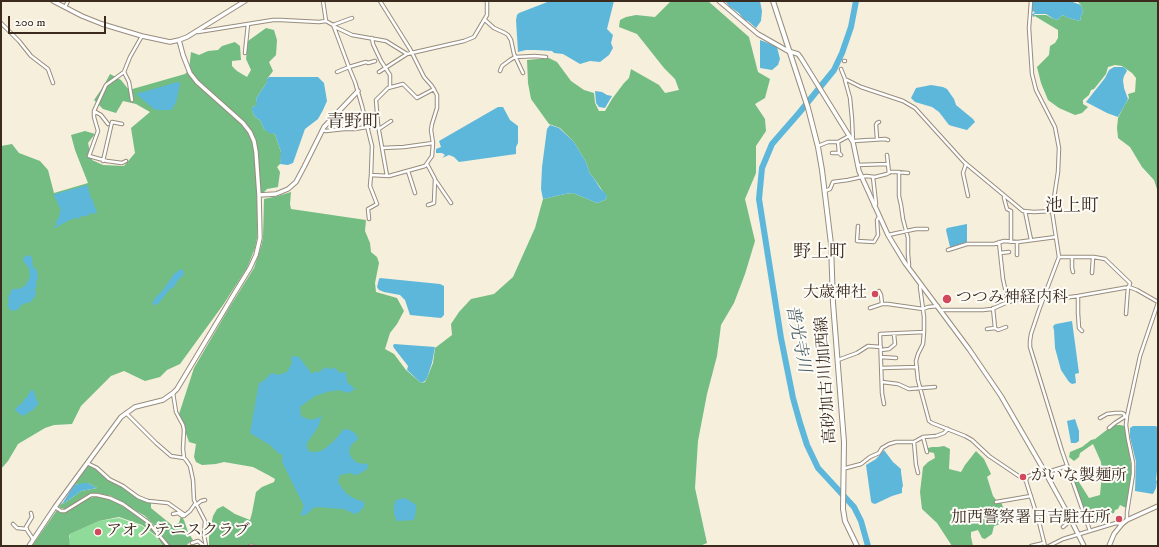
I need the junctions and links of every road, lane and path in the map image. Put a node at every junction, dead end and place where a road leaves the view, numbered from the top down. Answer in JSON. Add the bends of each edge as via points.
{"nodes":[{"id":1,"x":53,"y":1,"type":"edge"},
{"id":2,"x":68,"y":1,"type":"edge"},
{"id":3,"x":245,"y":1,"type":"edge"},
{"id":4,"x":323,"y":1,"type":"edge"},
{"id":5,"x":380,"y":1,"type":"edge"},
{"id":6,"x":487,"y":1,"type":"edge"},
{"id":7,"x":720,"y":1,"type":"edge"},
{"id":8,"x":773,"y":1,"type":"edge"},
{"id":9,"x":1031,"y":1,"type":"edge"},
{"id":10,"x":65,"y":7,"type":"junction"},
{"id":11,"x":352,"y":18,"type":"dead end"},
{"id":12,"x":485,"y":20,"type":"junction"},
{"id":13,"x":326,"y":21,"type":"junction"},
{"id":14,"x":1,"y":23,"type":"edge"},
{"id":15,"x":248,"y":24,"type":"junction"},
{"id":16,"x":334,"y":26,"type":"junction"},
{"id":17,"x":196,"y":31,"type":"junction"},
{"id":18,"x":142,"y":36,"type":"junction"},
{"id":19,"x":372,"y":38,"type":"junction"},
{"id":20,"x":179,"y":40,"type":"junction"},
{"id":21,"x":788,"y":51,"type":"junction"},
{"id":22,"x":245,"y":53,"type":"dead end"},
{"id":23,"x":412,"y":53,"type":"junction"},
{"id":24,"x":407,"y":54,"type":"junction"},
{"id":25,"x":515,"y":57,"type":"junction"},
{"id":26,"x":546,"y":57,"type":"dead end"},
{"id":27,"x":375,"y":62,"type":"dead end"},
{"id":28,"x":349,"y":67,"type":"junction"},
{"id":29,"x":386,"y":68,"type":"junction"},
{"id":30,"x":841,"y":69,"type":"dead end"},
{"id":31,"x":500,"y":71,"type":"dead end"},
{"id":32,"x":124,"y":72,"type":"junction"},
{"id":33,"x":337,"y":72,"type":"dead end"},
{"id":34,"x":379,"y":72,"type":"dead end"},
{"id":35,"x":523,"y":72,"type":"dead end"},
{"id":36,"x":845,"y":79,"type":"junction"},
{"id":37,"x":54,"y":83,"type":"dead end"},
{"id":38,"x":390,"y":87,"type":"junction"},
{"id":39,"x":434,"y":89,"type":"junction"},
{"id":40,"x":358,"y":91,"type":"junction"},
{"id":41,"x":132,"y":100,"type":"dead end"},
{"id":42,"x":94,"y":111,"type":"junction"},
{"id":43,"x":391,"y":121,"type":"dead end"},
{"id":44,"x":879,"y":122,"type":"dead end"},
{"id":45,"x":108,"y":124,"type":"dead end"},
{"id":46,"x":122,"y":124,"type":"dead end"},
{"id":47,"x":378,"y":125,"type":"junction"},
{"id":48,"x":368,"y":127,"type":"junction"},
{"id":49,"x":379,"y":129,"type":"junction"},
{"id":50,"x":322,"y":130,"type":"junction"},
{"id":51,"x":849,"y":136,"type":"junction"},
{"id":52,"x":877,"y":139,"type":"junction"},
{"id":53,"x":888,"y":140,"type":"dead end"},
{"id":54,"x":853,"y":141,"type":"junction"},
{"id":55,"x":838,"y":142,"type":"junction"},
{"id":56,"x":433,"y":143,"type":"junction"},
{"id":57,"x":818,"y":146,"type":"junction"},
{"id":58,"x":382,"y":148,"type":"junction"},
{"id":59,"x":832,"y":153,"type":"dead end"},
{"id":60,"x":887,"y":154,"type":"dead end"},
{"id":61,"x":103,"y":161,"type":"junction"},
{"id":62,"x":126,"y":161,"type":"dead end"},
{"id":63,"x":427,"y":164,"type":"junction"},
{"id":64,"x":888,"y":164,"type":"junction"},
{"id":65,"x":966,"y":164,"type":"junction"},
{"id":66,"x":857,"y":165,"type":"junction"},
{"id":67,"x":408,"y":171,"type":"junction"},
{"id":68,"x":899,"y":172,"type":"junction"},
{"id":69,"x":889,"y":173,"type":"junction"},
{"id":70,"x":908,"y":173,"type":"dead end"},
{"id":71,"x":371,"y":175,"type":"junction"},
{"id":72,"x":387,"y":176,"type":"junction"},
{"id":73,"x":862,"y":177,"type":"junction"},
{"id":74,"x":873,"y":177,"type":"junction"},
{"id":75,"x":435,"y":181,"type":"junction"},
{"id":76,"x":825,"y":190,"type":"junction"},
{"id":77,"x":416,"y":193,"type":"dead end"},
{"id":78,"x":259,"y":195,"type":"junction"},
{"id":79,"x":968,"y":196,"type":"dead end"},
{"id":80,"x":1005,"y":196,"type":"junction"},
{"id":81,"x":451,"y":203,"type":"dead end"},
{"id":82,"x":428,"y":205,"type":"dead end"},
{"id":83,"x":874,"y":206,"type":"junction"},
{"id":84,"x":1025,"y":211,"type":"junction"},
{"id":85,"x":1052,"y":211,"type":"junction"},
{"id":86,"x":879,"y":217,"type":"junction"},
{"id":87,"x":369,"y":219,"type":"dead end"},
{"id":88,"x":858,"y":226,"type":"dead end"},
{"id":89,"x":927,"y":229,"type":"dead end"},
{"id":90,"x":906,"y":231,"type":"junction"},
{"id":91,"x":888,"y":235,"type":"junction"},
{"id":92,"x":1056,"y":237,"type":"junction"},
{"id":93,"x":1031,"y":240,"type":"junction"},
{"id":94,"x":999,"y":242,"type":"junction"},
{"id":95,"x":1011,"y":242,"type":"junction"},
{"id":96,"x":1017,"y":242,"type":"junction"},
{"id":97,"x":948,"y":250,"type":"dead end"},
{"id":98,"x":1009,"y":252,"type":"dead end"},
{"id":99,"x":1000,"y":253,"type":"junction"},
{"id":100,"x":1017,"y":255,"type":"dead end"},
{"id":101,"x":1059,"y":257,"type":"junction"},
{"id":102,"x":1072,"y":258,"type":"junction"},
{"id":103,"x":1093,"y":258,"type":"junction"},
{"id":104,"x":908,"y":266,"type":"junction"},
{"id":105,"x":1073,"y":272,"type":"dead end"},
{"id":106,"x":1092,"y":273,"type":"dead end"},
{"id":107,"x":921,"y":283,"type":"junction"},
{"id":108,"x":1128,"y":287,"type":"junction"},
{"id":109,"x":879,"y":291,"type":"dead end"},
{"id":110,"x":1078,"y":296,"type":"junction"},
{"id":111,"x":1044,"y":298,"type":"junction"},
{"id":112,"x":1008,"y":302,"type":"junction"},
{"id":113,"x":1158,"y":303,"type":"edge"},
{"id":114,"x":882,"y":304,"type":"junction"},
{"id":115,"x":938,"y":305,"type":"junction"},
{"id":116,"x":870,"y":308,"type":"dead end"},
{"id":117,"x":993,"y":308,"type":"junction"},
{"id":118,"x":923,"y":309,"type":"junction"},
{"id":119,"x":942,"y":310,"type":"junction"},
{"id":120,"x":1126,"y":314,"type":"dead end"},
{"id":121,"x":1006,"y":327,"type":"dead end"},
{"id":122,"x":995,"y":328,"type":"junction"},
{"id":123,"x":988,"y":329,"type":"dead end"},
{"id":124,"x":1082,"y":331,"type":"dead end"},
{"id":125,"x":924,"y":332,"type":"junction"},
{"id":126,"x":894,"y":334,"type":"junction"},
{"id":127,"x":881,"y":348,"type":"junction"},
{"id":128,"x":881,"y":356,"type":"junction"},
{"id":129,"x":896,"y":358,"type":"dead end"},
{"id":130,"x":838,"y":360,"type":"junction"},
{"id":131,"x":917,"y":367,"type":"junction"},
{"id":132,"x":881,"y":368,"type":"junction"},
{"id":133,"x":882,"y":382,"type":"junction"},
{"id":134,"x":935,"y":387,"type":"dead end"},
{"id":135,"x":920,"y":389,"type":"junction"},
{"id":136,"x":173,"y":393,"type":"junction"},
{"id":137,"x":884,"y":404,"type":"dead end"},
{"id":138,"x":126,"y":413,"type":"junction"},
{"id":139,"x":1126,"y":417,"type":"junction"},
{"id":140,"x":1100,"y":418,"type":"dead end"},
{"id":141,"x":1109,"y":428,"type":"dead end"},
{"id":142,"x":948,"y":429,"type":"junction"},
{"id":143,"x":923,"y":437,"type":"junction"},
{"id":144,"x":914,"y":442,"type":"junction"},
{"id":145,"x":927,"y":452,"type":"dead end"},
{"id":146,"x":184,"y":458,"type":"junction"},
{"id":147,"x":87,"y":463,"type":"junction"},
{"id":148,"x":1067,"y":466,"type":"junction"},
{"id":149,"x":844,"y":468,"type":"junction"},
{"id":150,"x":1045,"y":472,"type":"junction"},
{"id":151,"x":918,"y":473,"type":"dead end"},
{"id":152,"x":1026,"y":481,"type":"junction"},
{"id":153,"x":1031,"y":496,"type":"junction"},
{"id":154,"x":205,"y":500,"type":"dead end"},
{"id":155,"x":996,"y":502,"type":"dead end"},
{"id":156,"x":196,"y":504,"type":"junction"},
{"id":157,"x":1158,"y":506,"type":"edge"},
{"id":158,"x":55,"y":507,"type":"junction"},
{"id":159,"x":31,"y":513,"type":"dead end"},
{"id":160,"x":173,"y":514,"type":"dead end"},
{"id":161,"x":184,"y":515,"type":"junction"},
{"id":162,"x":1071,"y":520,"type":"junction"},
{"id":163,"x":1127,"y":520,"type":"junction"},
{"id":164,"x":13,"y":524,"type":"dead end"},
{"id":165,"x":1122,"y":524,"type":"junction"},
{"id":166,"x":1062,"y":527,"type":"dead end"},
{"id":167,"x":27,"y":529,"type":"junction"},
{"id":168,"x":1090,"y":531,"type":"junction"},
{"id":169,"x":1078,"y":534,"type":"junction"},
{"id":170,"x":33,"y":539,"type":"junction"},
{"id":171,"x":192,"y":543,"type":"dead end"},
{"id":172,"x":1044,"y":545,"type":"edge"},
{"id":173,"x":29,"y":546,"type":"edge"},
{"id":174,"x":168,"y":546,"type":"edge"},
{"id":175,"x":205,"y":546,"type":"edge"},
{"id":176,"x":250,"y":546,"type":"edge"},
{"id":177,"x":253,"y":546,"type":"edge"},
{"id":178,"x":857,"y":546,"type":"edge"},
{"id":179,"x":1031,"y":546,"type":"edge"},
{"id":180,"x":1049,"y":546,"type":"edge"},
{"id":181,"x":1084,"y":546,"type":"edge"},
{"id":182,"x":1109,"y":546,"type":"edge"}],
"edges":[{"from":1,"to":10,"type":"street"},
{"from":2,"to":10,"type":"street"},
{"from":3,"to":17,"type":"street"},
{"from":4,"to":13,"type":"street"},
{"from":5,"to":23,"type":"street"},
{"from":6,"to":12,"type":"street"},
{"from":7,"to":21,"type":"street","via":[[758,34]]},
{"from":8,"to":21,"type":"main road","name":"高砂加古川加西線"},
{"from":9,"to":85,"type":"street","via":[[1029,28],[1032,74],[1036,90],[1056,127],[1059,148]]},
{"from":10,"to":18,"type":"street","via":[[102,24]]},
{"from":11,"to":16,"type":"street"},
{"from":12,"to":23,"type":"street","via":[[474,37]]},
{"from":12,"to":25,"type":"street","via":[[508,35]]},
{"from":13,"to":15,"type":"street","via":[[281,20]]},
{"from":13,"to":16,"type":"street"},
{"from":14,"to":37,"type":"street","via":[[31,56],[48,69]]},
{"from":15,"to":17,"type":"street"},
{"from":15,"to":22,"type":"street"},
{"from":16,"to":19,"type":"street","via":[[352,35]]},
{"from":16,"to":28,"type":"street"},
{"from":17,"to":20,"type":"street"},
{"from":18,"to":20,"type":"street","via":[[170,42]]},
{"from":18,"to":32,"type":"street"},
{"from":19,"to":24,"type":"street","via":[[386,41]]},
{"from":19,"to":29,"type":"street"},
{"from":20,"to":78,"type":"street","via":[[190,73],[250,132],[256,152]]},
{"from":21,"to":51,"type":"street","via":[[798,54],[801,58]]},
{"from":21,"to":57,"type":"main road","name":"高砂加古川加西線","via":[[808,107]]},
{"from":23,"to":24,"type":"street"},
{"from":23,"to":39,"type":"street","via":[[424,77]]},
{"from":24,"to":29,"type":"street"},
{"from":25,"to":26,"type":"street"},
{"from":25,"to":31,"type":"street","via":[[502,66]]},
{"from":25,"to":35,"type":"street"},
{"from":27,"to":28,"type":"street"},
{"from":28,"to":33,"type":"street"},
{"from":28,"to":40,"type":"street"},
{"from":29,"to":34,"type":"street"},
{"from":29,"to":38,"type":"street","via":[[390,75]]},
{"from":30,"to":36,"type":"street"},
{"from":32,"to":41,"type":"street","via":[[129,82]]},
{"from":32,"to":42,"type":"street","via":[[106,85]]},
{"from":36,"to":54,"type":"street","via":[[850,98]]},
{"from":36,"to":65,"type":"street","via":[[915,108]]},
{"from":38,"to":39,"type":"street","via":[[404,85],[417,98]]},
{"from":38,"to":47,"type":"street","via":[[376,100]]},
{"from":39,"to":56,"type":"street","via":[[437,95],[431,130]]},
{"from":40,"to":48,"type":"street"},
{"from":40,"to":50,"type":"street"},
{"from":42,"to":45,"type":"street"},
{"from":42,"to":61,"type":"street","via":[[98,131],[89,156]]},
{"from":43,"to":49,"type":"street"},
{"from":44,"to":52,"type":"street","via":[[876,125]]},
{"from":46,"to":61,"type":"street","via":[[112,122]]},
{"from":47,"to":48,"type":"street"},
{"from":47,"to":49,"type":"street"},
{"from":48,"to":50,"type":"street"},
{"from":48,"to":71,"type":"street","via":[[372,146]]},
{"from":49,"to":58,"type":"street"},
{"from":50,"to":78,"type":"street","via":[[296,182],[276,194]]},
{"from":51,"to":54,"type":"street"},
{"from":51,"to":55,"type":"street"},
{"from":52,"to":53,"type":"street"},
{"from":52,"to":54,"type":"street"},
{"from":54,"to":66,"type":"street"},
{"from":55,"to":57,"type":"street"},
{"from":55,"to":59,"type":"street","via":[[840,154]]},
{"from":56,"to":58,"type":"street"},
{"from":56,"to":63,"type":"street","via":[[432,156]]},
{"from":57,"to":76,"type":"main road","name":"高砂加古川加西線"},
{"from":58,"to":72,"type":"street"},
{"from":60,"to":64,"type":"street"},
{"from":61,"to":62,"type":"street"},
{"from":63,"to":67,"type":"street"},
{"from":63,"to":75,"type":"street"},
{"from":64,"to":66,"type":"street"},
{"from":64,"to":69,"type":"street"},
{"from":65,"to":79,"type":"street","via":[[964,173]]},
{"from":65,"to":80,"type":"street"},
{"from":66,"to":73,"type":"street"},
{"from":67,"to":72,"type":"street"},
{"from":67,"to":77,"type":"street"},
{"from":68,"to":69,"type":"street"},
{"from":68,"to":70,"type":"street"},
{"from":68,"to":90,"type":"street","via":[[899,196]]},
{"from":69,"to":74,"type":"street"},
{"from":71,"to":72,"type":"street"},
{"from":71,"to":87,"type":"street","via":[[370,186],[378,204],[368,209]]},
{"from":73,"to":74,"type":"street"},
{"from":73,"to":76,"type":"street","via":[[833,182],[830,188]]},
{"from":73,"to":83,"type":"street"},
{"from":74,"to":83,"type":"street","via":[[876,204]]},
{"from":75,"to":81,"type":"street"},
{"from":75,"to":82,"type":"street","via":[[434,203]]},
{"from":76,"to":130,"type":"main road","name":"高砂加古川加西線"},
{"from":78,"to":136,"type":"street","via":[[260,238],[256,255]]},
{"from":80,"to":84,"type":"street"},
{"from":80,"to":95,"type":"street","via":[[1007,210],[1011,211]]},
{"from":83,"to":86,"type":"street"},
{"from":84,"to":85,"type":"street"},
{"from":84,"to":93,"type":"street"},
{"from":85,"to":92,"type":"street"},
{"from":86,"to":88,"type":"street","via":[[878,235],[874,242],[857,241]]},
{"from":86,"to":91,"type":"street"},
{"from":89,"to":90,"type":"street"},
{"from":90,"to":91,"type":"street"},
{"from":90,"to":104,"type":"street"},
{"from":91,"to":104,"type":"street"},
{"from":92,"to":93,"type":"street"},
{"from":92,"to":101,"type":"street"},
{"from":93,"to":96,"type":"street"},
{"from":94,"to":95,"type":"street"},
{"from":94,"to":97,"type":"street","via":[[967,244]]},
{"from":94,"to":99,"type":"street"},
{"from":95,"to":96,"type":"street"},
{"from":96,"to":100,"type":"street"},
{"from":98,"to":99,"type":"street"},
{"from":99,"to":112,"type":"street","via":[[1002,279]]},
{"from":101,"to":102,"type":"street"},
{"from":101,"to":111,"type":"street"},
{"from":102,"to":103,"type":"street"},
{"from":102,"to":105,"type":"street"},
{"from":103,"to":106,"type":"street"},
{"from":103,"to":108,"type":"street","via":[[1107,260],[1130,282]]},
{"from":104,"to":107,"type":"street"},
{"from":107,"to":115,"type":"street"},
{"from":107,"to":118,"type":"street"},
{"from":108,"to":110,"type":"street"},
{"from":108,"to":113,"type":"street"},
{"from":108,"to":120,"type":"street"},
{"from":109,"to":114,"type":"street"},
{"from":110,"to":111,"type":"street"},
{"from":110,"to":124,"type":"street","via":[[1079,328]]},
{"from":111,"to":112,"type":"street"},
{"from":111,"to":148,"type":"street","via":[[1031,334],[1030,347]]},
{"from":112,"to":117,"type":"street"},
{"from":113,"to":139,"type":"street","via":[[1140,356]]},
{"from":114,"to":116,"type":"street"},
{"from":114,"to":118,"type":"street"},
{"from":115,"to":118,"type":"street"},
{"from":115,"to":119,"type":"street"},
{"from":117,"to":119,"type":"street"},
{"from":117,"to":122,"type":"street"},
{"from":118,"to":125,"type":"street"},
{"from":119,"to":150,"type":"street","via":[[1001,396]]},
{"from":121,"to":122,"type":"street","via":[[998,330]]},
{"from":122,"to":123,"type":"street"},
{"from":125,"to":126,"type":"street"},
{"from":125,"to":131,"type":"street","via":[[923,344],[916,361]]},
{"from":126,"to":127,"type":"street","via":[[895,344],[889,349]]},
{"from":126,"to":127,"type":"street","via":[[880,334]]},
{"from":127,"to":128,"type":"street"},
{"from":127,"to":130,"type":"street","via":[[868,346]]},
{"from":128,"to":129,"type":"street"},
{"from":128,"to":132,"type":"street"},
{"from":130,"to":149,"type":"main road","name":"高砂加古川加西線"},
{"from":131,"to":132,"type":"street"},
{"from":131,"to":135,"type":"street"},
{"from":132,"to":133,"type":"street"},
{"from":133,"to":135,"type":"street"},
{"from":133,"to":137,"type":"street"},
{"from":134,"to":135,"type":"street"},
{"from":135,"to":142,"type":"street","via":[[929,421]]},
{"from":136,"to":138,"type":"street","via":[[163,400],[135,407]]},
{"from":136,"to":146,"type":"street","via":[[176,412],[184,430]]},
{"from":138,"to":146,"type":"street","via":[[171,456]]},
{"from":138,"to":147,"type":"street","via":[[113,426]]},
{"from":139,"to":140,"type":"street","via":[[1122,413],[1115,413]]},
{"from":139,"to":141,"type":"street"},
{"from":139,"to":163,"type":"street","via":[[1133,463]]},
{"from":142,"to":143,"type":"street","via":[[936,436]]},
{"from":142,"to":152,"type":"street","via":[[966,436],[989,456]]},
{"from":143,"to":144,"type":"street"},
{"from":143,"to":145,"type":"street"},
{"from":144,"to":149,"type":"street","via":[[889,444],[861,464]]},
{"from":144,"to":151,"type":"street"},
{"from":146,"to":156,"type":"street","via":[[190,466]]},
{"from":147,"to":158,"type":"street"},
{"from":147,"to":161,"type":"street","via":[[138,496],[148,501],[168,504]]},
{"from":148,"to":150,"type":"street"},
{"from":148,"to":168,"type":"street"},
{"from":149,"to":178,"type":"main road","name":"高砂加古川加西線","via":[[842,500],[845,521]]},
{"from":150,"to":152,"type":"street","via":[[1031,475]]},
{"from":150,"to":162,"type":"street"},
{"from":152,"to":153,"type":"street"},
{"from":153,"to":155,"type":"street"},
{"from":153,"to":172,"type":"street"},
{"from":154,"to":156,"type":"street"},
{"from":156,"to":161,"type":"street"},
{"from":156,"to":175,"type":"street","via":[[205,521]]},
{"from":157,"to":163,"type":"street"},
{"from":158,"to":170,"type":"street"},
{"from":158,"to":174,"type":"street","via":[[65,511],[91,495],[110,498],[148,522]]},
{"from":159,"to":167,"type":"street"},
{"from":160,"to":161,"type":"street"},
{"from":162,"to":166,"type":"street"},
{"from":162,"to":169,"type":"street"},
{"from":163,"to":165,"type":"street"},
{"from":164,"to":167,"type":"street","via":[[17,528]]},
{"from":165,"to":168,"type":"street","via":[[1116,523]]},
{"from":165,"to":182,"type":"street"},
{"from":167,"to":170,"type":"street"},
{"from":168,"to":169,"type":"street"},
{"from":169,"to":180,"type":"street"},
{"from":169,"to":181,"type":"street"},
{"from":170,"to":173,"type":"street"},
{"from":171,"to":175,"type":"street","via":[[198,541]]},
{"from":172,"to":179,"type":"street"},
{"from":176,"to":177,"type":"street"}]}
